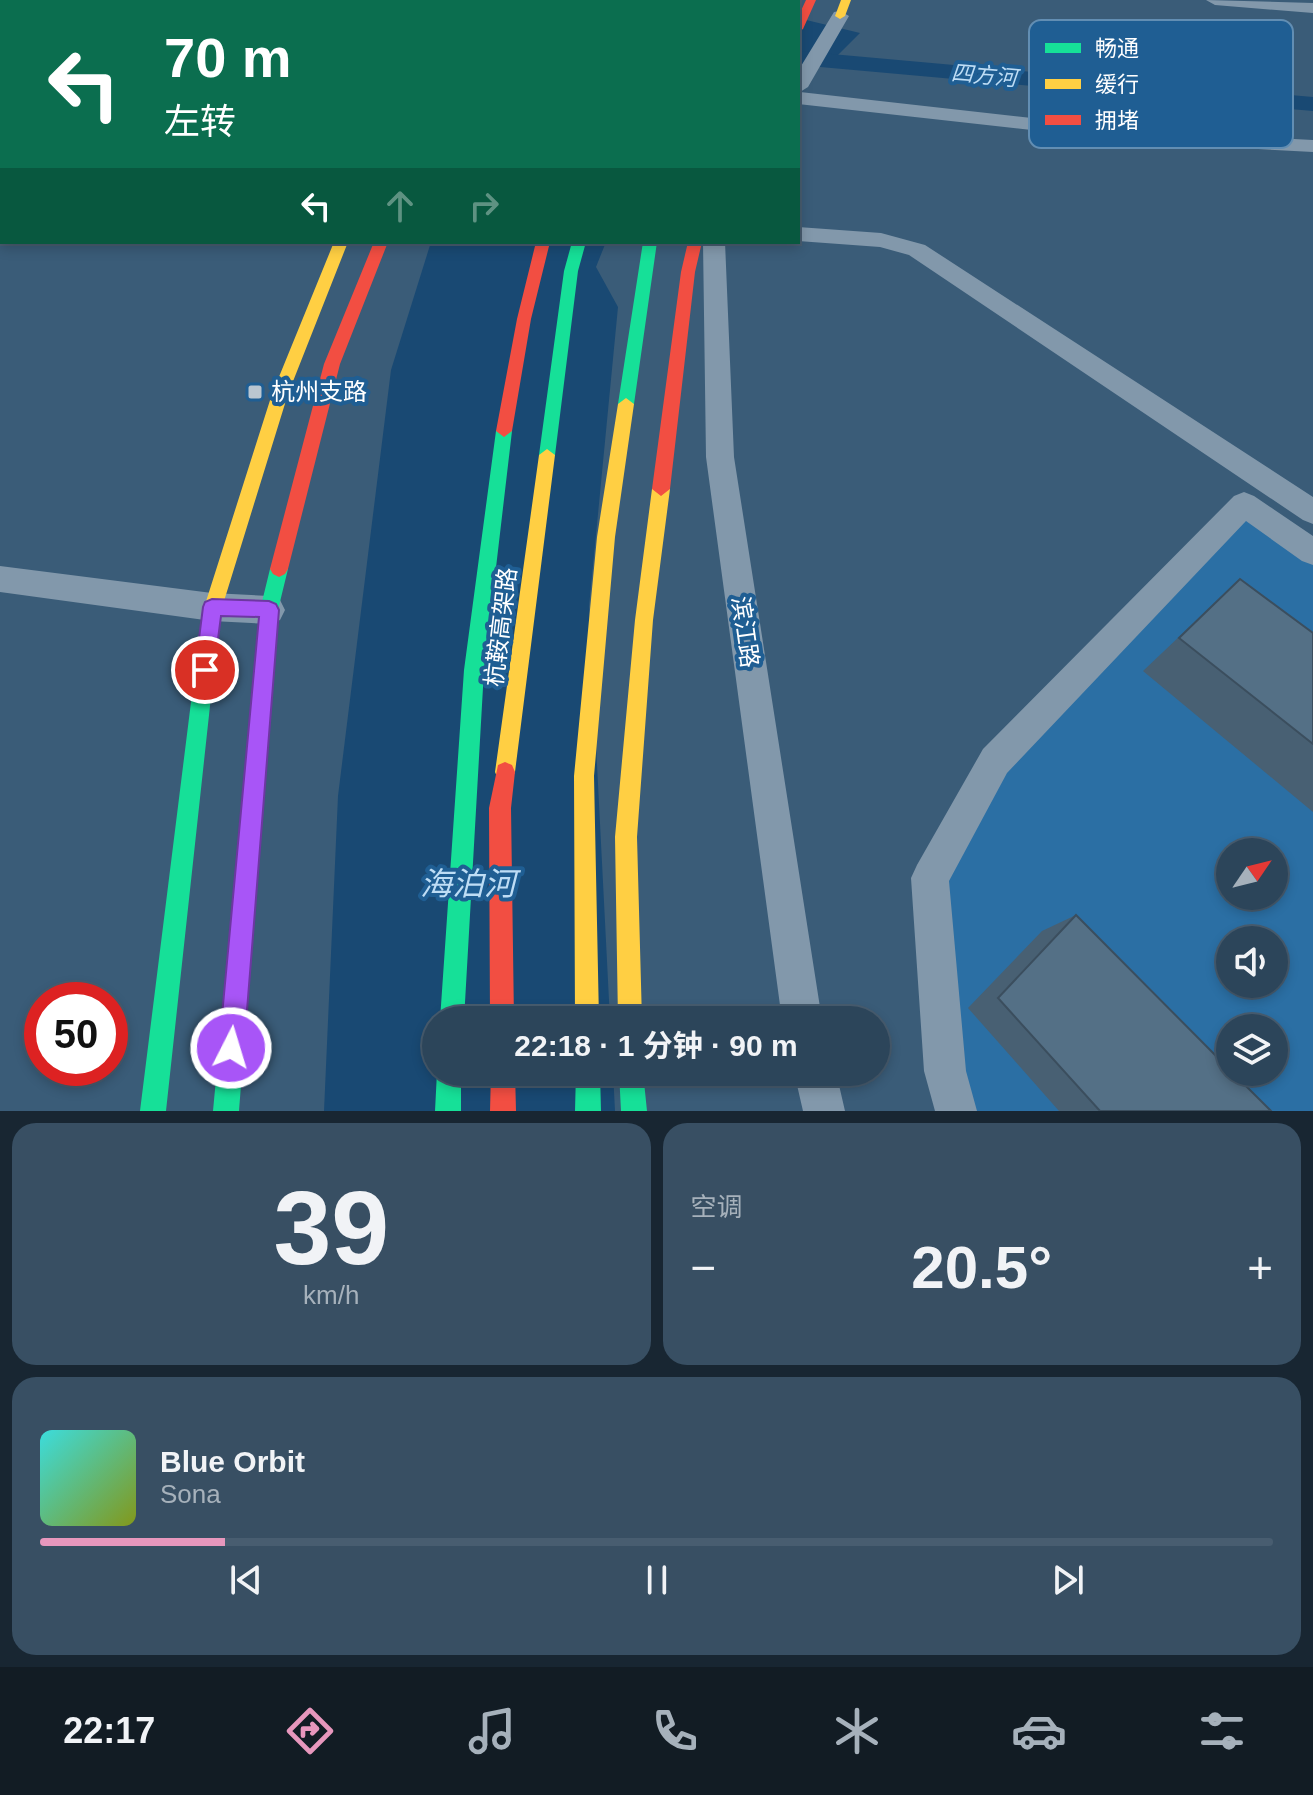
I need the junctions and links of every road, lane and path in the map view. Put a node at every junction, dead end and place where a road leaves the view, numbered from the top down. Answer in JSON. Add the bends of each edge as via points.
{"nodes":[{"id":1,"x":811,"y":0,"type":"edge"},
{"id":2,"x":1215,"y":0,"type":"edge"},
{"id":3,"x":843,"y":8,"type":"edge"},
{"id":4,"x":1313,"y":8,"type":"edge"},
{"id":5,"x":800,"y":25,"type":"edge"},
{"id":6,"x":800,"y":87,"type":"edge"},
{"id":7,"x":1029,"y":120,"type":"edge"},
{"id":8,"x":1293,"y":145,"type":"edge"},
{"id":9,"x":1313,"y":146,"type":"edge"},
{"id":10,"x":800,"y":234,"type":"edge"},
{"id":11,"x":340,"y":244,"type":"edge"},
{"id":12,"x":380,"y":244,"type":"edge"},
{"id":13,"x":543,"y":244,"type":"edge"},
{"id":14,"x":578,"y":244,"type":"edge"},
{"id":15,"x":650,"y":244,"type":"edge"},
{"id":16,"x":695,"y":244,"type":"edge"},
{"id":17,"x":714,"y":244,"type":"edge"},
{"id":18,"x":1313,"y":512,"type":"edge"},
{"id":19,"x":1313,"y":552,"type":"edge"},
{"id":20,"x":0,"y":579,"type":"edge"},
{"id":21,"x":212,"y":607,"type":"junction"},
{"id":22,"x":269,"y":610,"type":"junction"},
{"id":23,"x":453,"y":1006,"type":"edge"},
{"id":24,"x":502,"y":1006,"type":"edge"},
{"id":25,"x":587,"y":1006,"type":"edge"},
{"id":26,"x":630,"y":1006,"type":"edge"},
{"id":27,"x":800,"y":1006,"type":"edge"},
{"id":28,"x":449,"y":1086,"type":"edge"},
{"id":29,"x":503,"y":1086,"type":"edge"},
{"id":30,"x":588,"y":1086,"type":"edge"},
{"id":31,"x":632,"y":1086,"type":"edge"},
{"id":32,"x":818,"y":1086,"type":"edge"},
{"id":33,"x":153,"y":1111,"type":"edge"},
{"id":34,"x":226,"y":1111,"type":"edge"},
{"id":35,"x":448,"y":1111,"type":"edge"},
{"id":36,"x":503,"y":1111,"type":"edge"},
{"id":37,"x":588,"y":1111,"type":"edge"},
{"id":38,"x":634,"y":1111,"type":"edge"},
{"id":39,"x":824,"y":1111,"type":"edge"},
{"id":40,"x":956,"y":1111,"type":"edge"}],
"edges":[{"from":1,"to":5,"type":"main road"},
{"from":2,"to":4,"type":"street"},
{"from":3,"to":6,"type":"street"},
{"from":6,"to":7,"type":"street"},
{"from":8,"to":9,"type":"street"},
{"from":10,"to":18,"type":"street","via":[[881,240],[917,250]]},
{"from":11,"to":21,"type":"main road","via":[[280,394]]},
{"from":12,"to":22,"type":"main road","via":[[332,364]]},
{"from":13,"to":23,"type":"main road","via":[[508,397],[479,618],[461,814]]},
{"from":14,"to":24,"type":"main road","name":"杭鞍高架路","via":[[500,808]]},
{"from":15,"to":25,"type":"main road","via":[[606,537],[584,776]]},
{"from":16,"to":26,"type":"main road","via":[[644,620],[626,837]]},
{"from":17,"to":27,"type":"street","name":"滨江路","via":[[720,457]]},
{"from":19,"to":40,"type":"street","via":[[1244,504],[995,761],[930,878],[945,1071]]},
{"from":20,"to":21,"type":"street"},
{"from":21,"to":22,"type":"street"},
{"from":21,"to":33,"type":"main road"},
{"from":22,"to":34,"type":"main road"},
{"from":28,"to":35,"type":"main road"},
{"from":29,"to":36,"type":"main road"},
{"from":30,"to":37,"type":"main road"},
{"from":31,"to":38,"type":"main road"},
{"from":32,"to":39,"type":"street"}]}
